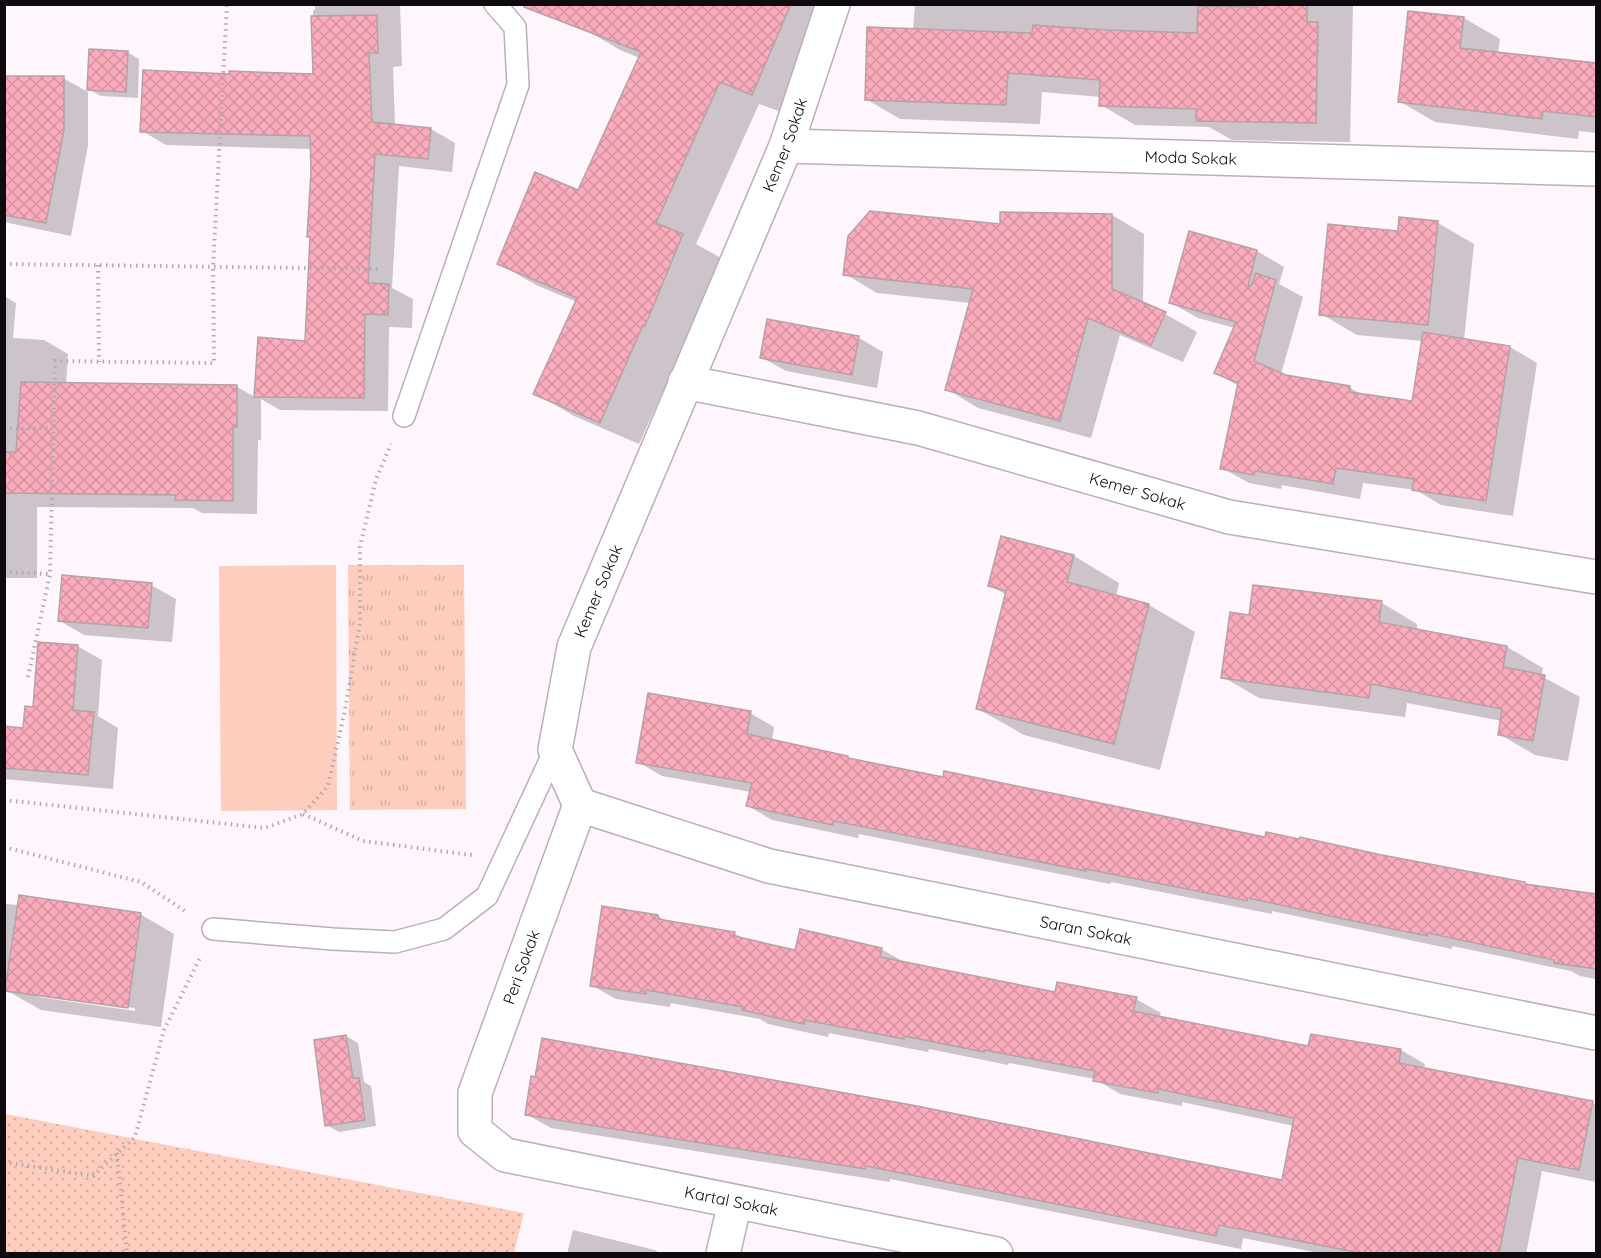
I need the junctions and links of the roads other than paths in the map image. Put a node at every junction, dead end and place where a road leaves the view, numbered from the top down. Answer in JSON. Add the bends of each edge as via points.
{"nodes":[{"id":1,"x":495,"y":4,"type":"edge"},
{"id":2,"x":833,"y":4,"type":"edge"},
{"id":3,"x":786,"y":146,"type":"junction"},
{"id":4,"x":1596,"y":169,"type":"edge"},
{"id":5,"x":685,"y":382,"type":"junction"},
{"id":6,"x":404,"y":416,"type":"road end"},
{"id":7,"x":1596,"y":577,"type":"edge"},
{"id":8,"x":555,"y":750,"type":"junction"},
{"id":9,"x":580,"y":805,"type":"junction"},
{"id":10,"x":213,"y":929,"type":"road end"},
{"id":11,"x":1596,"y":1033,"type":"edge"},
{"id":12,"x":475,"y":1131,"type":"joint"},
{"id":13,"x":735,"y":1202,"type":"junction"},
{"id":14,"x":723,"y":1254,"type":"edge"},
{"id":15,"x":996,"y":1254,"type":"edge"}],
"edges":[{"from":1,"to":6,"type":"lane","via":[[515,27],[518,85]]},
{"from":2,"to":3,"type":"street","name":"Kemer Sokak"},
{"from":3,"to":4,"type":"street","name":"Moda Sokak"},
{"from":3,"to":5,"type":"street","name":"Kemer Sokak"},
{"from":5,"to":7,"type":"street","name":"Kemer Sokak","via":[[918,428],[1229,517]]},
{"from":5,"to":8,"type":"street","name":"Kemer Sokak","via":[[574,647]]},
{"from":8,"to":9,"type":"street"},
{"from":8,"to":10,"type":"lane","via":[[487,896],[444,929],[395,942]]},
{"from":9,"to":11,"type":"street","name":"Saran Sokak","via":[[769,866]]},
{"from":9,"to":12,"type":"street","name":"Peri Sokak","via":[[475,1093]]},
{"from":12,"to":13,"type":"street","name":"Kartal Sokak","via":[[505,1155]]},
{"from":13,"to":14,"type":"street"},
{"from":13,"to":15,"type":"street","name":"Kartal Sokak"}]}
